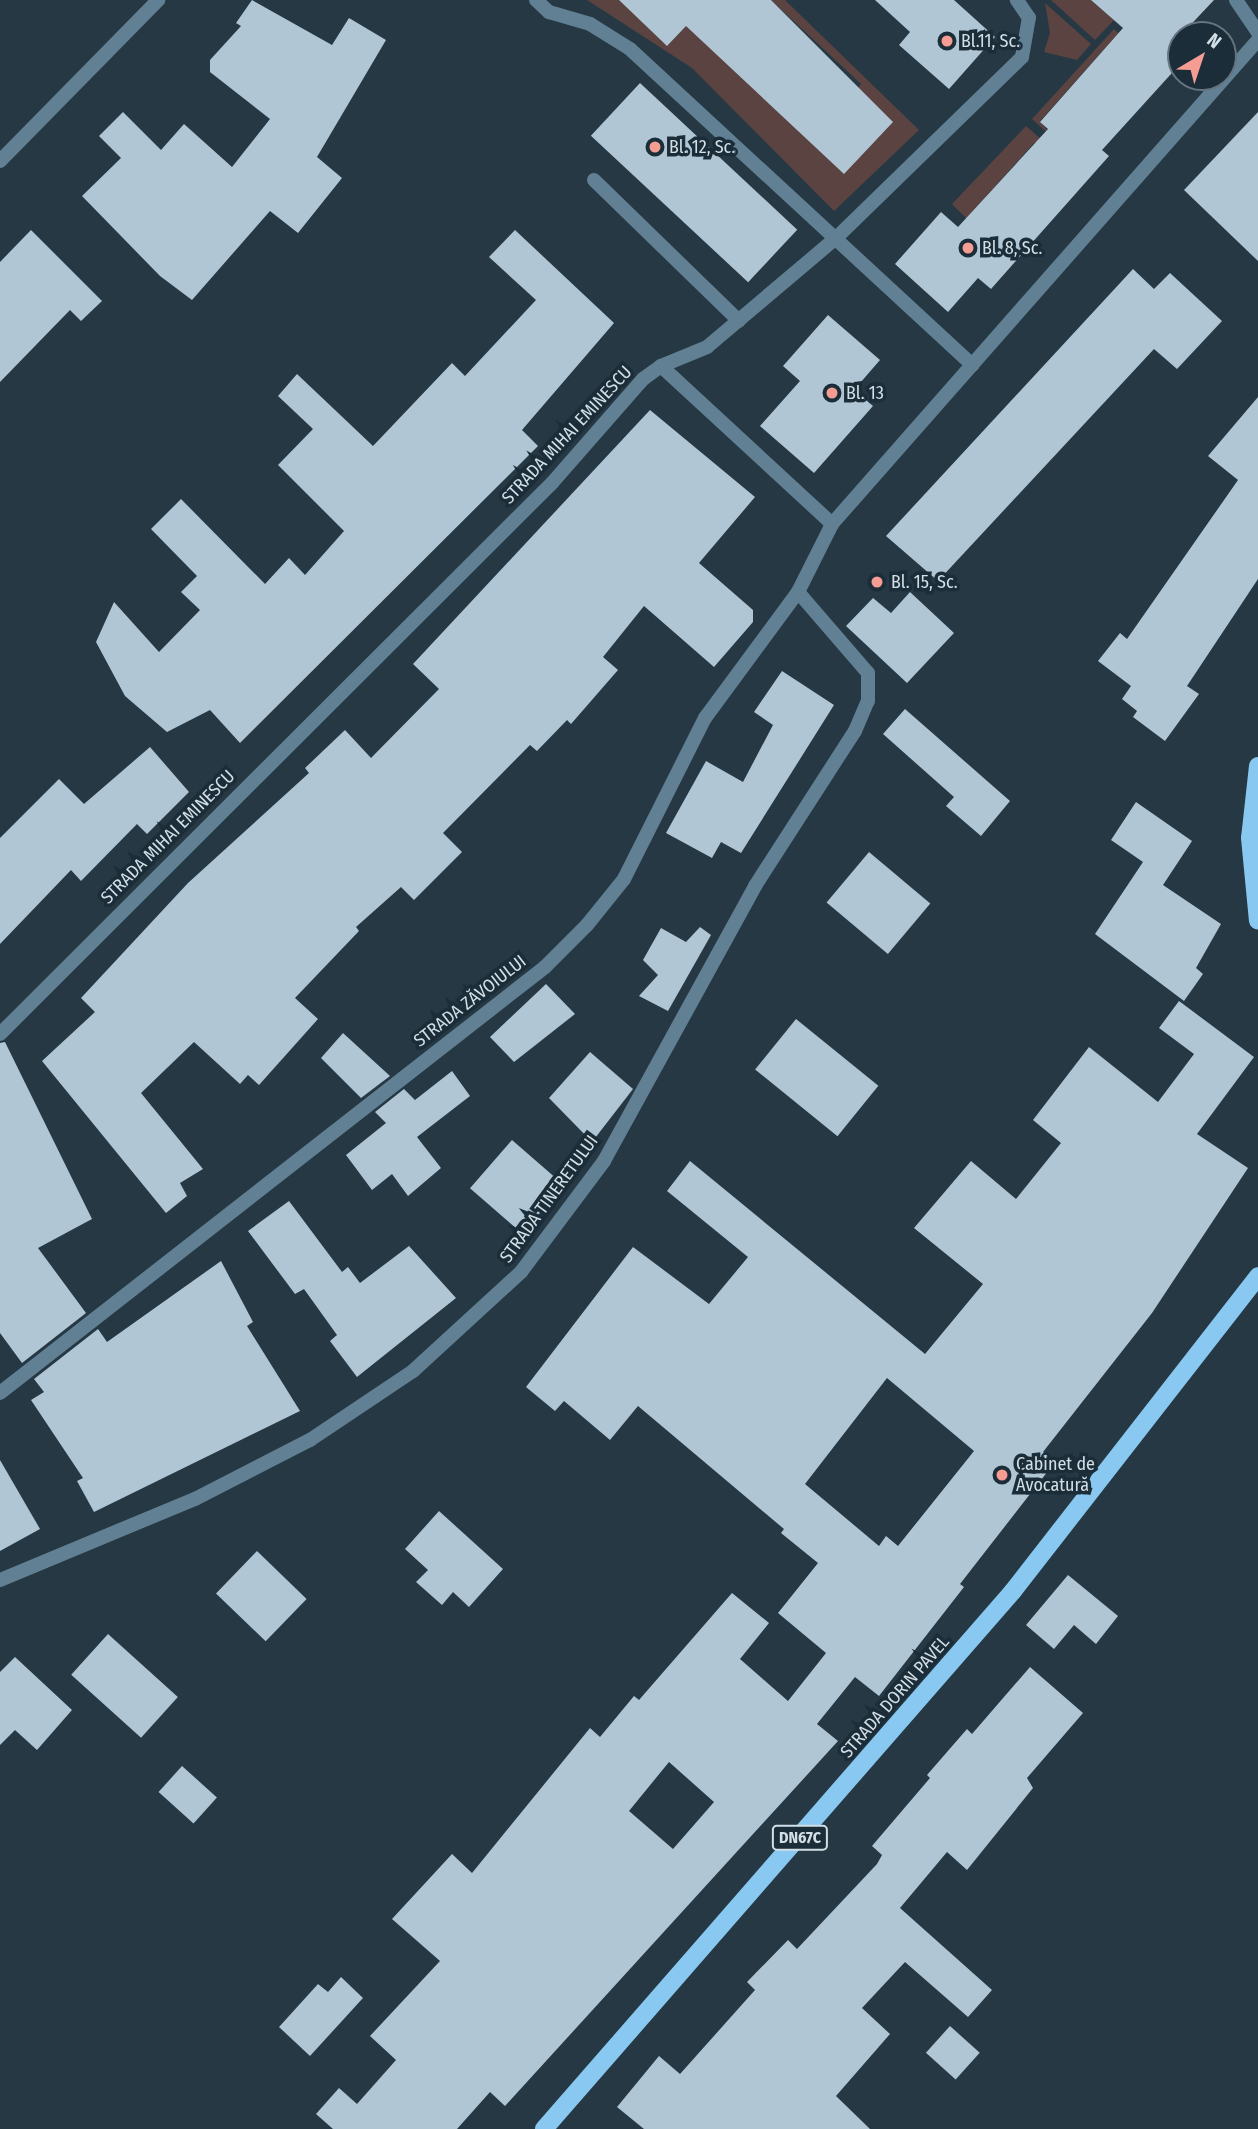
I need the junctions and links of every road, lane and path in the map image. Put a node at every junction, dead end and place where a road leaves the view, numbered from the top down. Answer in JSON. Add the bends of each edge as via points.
{"nodes":[{"id":1,"x":158,"y":0,"type":"edge"},
{"id":2,"x":536,"y":0,"type":"edge"},
{"id":3,"x":1017,"y":0,"type":"edge"},
{"id":4,"x":1236,"y":0,"type":"edge"},
{"id":5,"x":1258,"y":33,"type":"edge"},
{"id":6,"x":1258,"y":40,"type":"edge"},
{"id":7,"x":0,"y":161,"type":"edge"},
{"id":8,"x":594,"y":180,"type":"dead end"},
{"id":9,"x":835,"y":239,"type":"junction"},
{"id":10,"x":739,"y":321,"type":"junction"},
{"id":11,"x":972,"y":365,"type":"junction"},
{"id":12,"x":661,"y":366,"type":"junction"},
{"id":13,"x":832,"y":524,"type":"junction"},
{"id":14,"x":798,"y":592,"type":"junction"},
{"id":15,"x":1258,"y":765,"type":"edge"},
{"id":16,"x":1258,"y":921,"type":"edge"},
{"id":17,"x":0,"y":1034,"type":"edge"},
{"id":18,"x":1257,"y":1280,"type":"edge"},
{"id":19,"x":0,"y":1393,"type":"edge"},
{"id":20,"x":0,"y":1580,"type":"edge"},
{"id":21,"x":544,"y":2129,"type":"edge"}],
"edges":[{"from":1,"to":7,"type":"street"},
{"from":2,"to":9,"type":"street","via":[[549,12],[590,24],[630,49]]},
{"from":3,"to":9,"type":"street","via":[[1029,18],[1022,57]]},
{"from":4,"to":5,"type":"street"},
{"from":6,"to":11,"type":"street"},
{"from":8,"to":10,"type":"street"},
{"from":9,"to":10,"type":"street"},
{"from":9,"to":11,"type":"street"},
{"from":10,"to":12,"type":"street","via":[[694,355]]},
{"from":11,"to":13,"type":"street"},
{"from":12,"to":13,"type":"street"},
{"from":12,"to":17,"type":"street","name":"STRADA MIHAI EMINESCU","via":[[643,379],[552,484]]},
{"from":13,"to":14,"type":"street","name":"STRADA ZĂVOIULUI"},
{"from":14,"to":19,"type":"street","name":"STRADA ZĂVOIULUI","via":[[705,718],[624,878],[553,959]]},
{"from":14,"to":20,"type":"street","name":"STRADA TINERETULUI","via":[[868,673],[868,701],[855,730],[755,886],[604,1161],[521,1272],[413,1371],[310,1440],[195,1499]]},
{"from":15,"to":16,"type":"main road","via":[[1250,838]]},
{"from":18,"to":21,"type":"main road","name":"STRADA DORIN PAVEL","number":"DN67C","via":[[986,1623]]}]}
